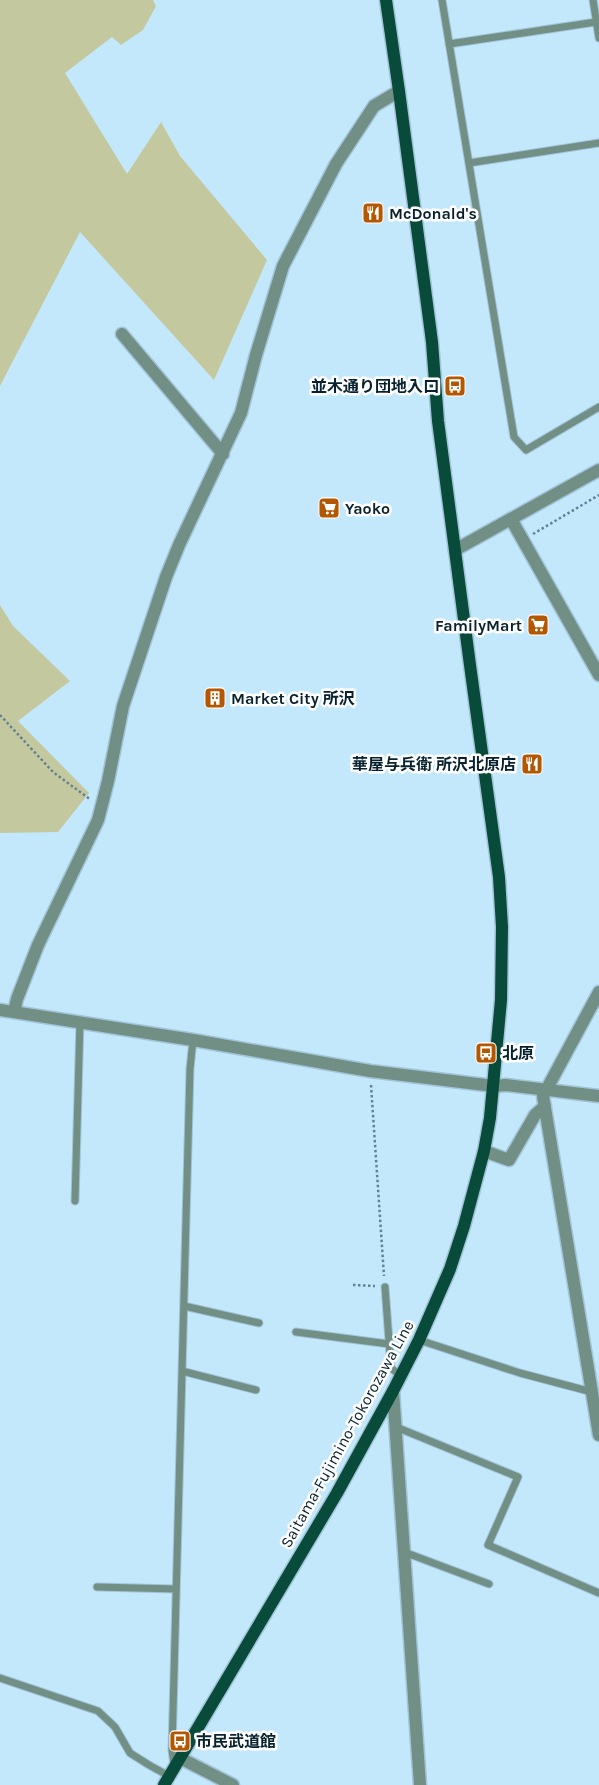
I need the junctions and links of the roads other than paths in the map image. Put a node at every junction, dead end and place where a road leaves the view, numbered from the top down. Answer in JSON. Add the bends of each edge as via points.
{"nodes":[{"id":1,"x":386,"y":0,"type":"edge"},
{"id":2,"x":442,"y":0,"type":"edge"},
{"id":3,"x":593,"y":0,"type":"edge"},
{"id":4,"x":596,"y":22,"type":"junction"},
{"id":5,"x":599,"y":38,"type":"edge"},
{"id":6,"x":449,"y":44,"type":"junction"},
{"id":7,"x":399,"y":92,"type":"junction"},
{"id":8,"x":599,"y":143,"type":"edge"},
{"id":9,"x":469,"y":163,"type":"junction"},
{"id":10,"x":122,"y":334,"type":"dead end"},
{"id":11,"x":599,"y":407,"type":"edge"},
{"id":12,"x":223,"y":454,"type":"junction"},
{"id":13,"x":599,"y":470,"type":"edge"},
{"id":14,"x":510,"y":519,"type":"junction"},
{"id":15,"x":455,"y":550,"type":"junction"},
{"id":16,"x":599,"y":676,"type":"edge"},
{"id":17,"x":599,"y":992,"type":"edge"},
{"id":18,"x":0,"y":1010,"type":"edge"},
{"id":19,"x":14,"y":1012,"type":"junction"},
{"id":20,"x":80,"y":1022,"type":"junction"},
{"id":21,"x":193,"y":1040,"type":"junction"},
{"id":22,"x":494,"y":1086,"type":"junction"},
{"id":23,"x":547,"y":1090,"type":"junction"},
{"id":24,"x":599,"y":1096,"type":"edge"},
{"id":25,"x":545,"y":1106,"type":"junction"},
{"id":26,"x":484,"y":1151,"type":"junction"},
{"id":27,"x":75,"y":1201,"type":"dead end"},
{"id":28,"x":385,"y":1287,"type":"road end"},
{"id":29,"x":184,"y":1306,"type":"junction"},
{"id":30,"x":260,"y":1323,"type":"dead end"},
{"id":31,"x":296,"y":1332,"type":"dead end"},
{"id":32,"x":419,"y":1340,"type":"junction"},
{"id":33,"x":389,"y":1344,"type":"junction"},
{"id":34,"x":182,"y":1371,"type":"junction"},
{"id":35,"x":401,"y":1376,"type":"junction"},
{"id":36,"x":256,"y":1390,"type":"dead end"},
{"id":37,"x":393,"y":1391,"type":"junction"},
{"id":38,"x":592,"y":1392,"type":"junction"},
{"id":39,"x":396,"y":1427,"type":"junction"},
{"id":40,"x":599,"y":1435,"type":"edge"},
{"id":41,"x":404,"y":1552,"type":"junction"},
{"id":42,"x":489,"y":1584,"type":"dead end"},
{"id":43,"x":97,"y":1587,"type":"dead end"},
{"id":44,"x":176,"y":1589,"type":"junction"},
{"id":45,"x":599,"y":1592,"type":"edge"},
{"id":46,"x":0,"y":1678,"type":"edge"},
{"id":47,"x":172,"y":1772,"type":"edge"},
{"id":48,"x":233,"y":1785,"type":"edge"},
{"id":49,"x":420,"y":1785,"type":"edge"}],
"edges":[{"from":1,"to":7,"type":"main road","name":"Saitama-Fujimino-Tokorozawa Line"},
{"from":2,"to":6,"type":"lane"},
{"from":3,"to":4,"type":"lane"},
{"from":4,"to":5,"type":"lane"},
{"from":4,"to":6,"type":"lane"},
{"from":6,"to":9,"type":"lane"},
{"from":7,"to":12,"type":"street","via":[[374,106],[336,164],[282,266],[241,413]]},
{"from":7,"to":15,"type":"main road","name":"Saitama-Fujimino-Tokorozawa Line"},
{"from":8,"to":9,"type":"lane"},
{"from":9,"to":11,"type":"lane","via":[[514,437],[526,450]]},
{"from":10,"to":12,"type":"street"},
{"from":12,"to":19,"type":"street","via":[[166,577],[123,706],[102,808],[38,945]]},
{"from":13,"to":14,"type":"street"},
{"from":14,"to":15,"type":"street"},
{"from":14,"to":16,"type":"street"},
{"from":15,"to":22,"type":"main road","name":"Saitama-Fujimino-Tokorozawa Line","via":[[502,907],[502,991]]},
{"from":17,"to":23,"type":"street"},
{"from":18,"to":19,"type":"street"},
{"from":19,"to":20,"type":"street"},
{"from":20,"to":21,"type":"street"},
{"from":20,"to":27,"type":"lane"},
{"from":21,"to":22,"type":"street","via":[[370,1071]]},
{"from":21,"to":29,"type":"lane"},
{"from":22,"to":23,"type":"street"},
{"from":22,"to":26,"type":"main road","name":"Saitama-Fujimino-Tokorozawa Line"},
{"from":23,"to":24,"type":"street"},
{"from":23,"to":25,"type":"street","via":[[543,1096]]},
{"from":25,"to":26,"type":"street","via":[[535,1115],[509,1160]]},
{"from":25,"to":38,"type":"street"},
{"from":26,"to":32,"type":"main road","name":"Saitama-Fujimino-Tokorozawa Line","via":[[450,1269]]},
{"from":28,"to":33,"type":"lane"},
{"from":29,"to":30,"type":"lane"},
{"from":29,"to":34,"type":"lane"},
{"from":31,"to":33,"type":"lane"},
{"from":32,"to":35,"type":"main road","name":"Saitama-Fujimino-Tokorozawa Line"},
{"from":32,"to":38,"type":"lane","via":[[520,1373]]},
{"from":33,"to":35,"type":"lane","via":[[390,1368]]},
{"from":34,"to":36,"type":"lane"},
{"from":34,"to":44,"type":"lane"},
{"from":35,"to":37,"type":"main road","name":"Saitama-Fujimino-Tokorozawa Line"},
{"from":37,"to":39,"type":"street"},
{"from":37,"to":47,"type":"main road","name":"Saitama-Fujimino-Tokorozawa Line","via":[[332,1502]]},
{"from":38,"to":40,"type":"street"},
{"from":39,"to":41,"type":"street"},
{"from":39,"to":45,"type":"lane","via":[[518,1477],[488,1545]]},
{"from":41,"to":42,"type":"lane"},
{"from":41,"to":49,"type":"street"},
{"from":43,"to":44,"type":"lane"},
{"from":44,"to":47,"type":"lane"},
{"from":46,"to":47,"type":"lane","via":[[98,1712],[115,1727],[130,1753],[149,1766]]},
{"from":47,"to":48,"type":"street"}]}
